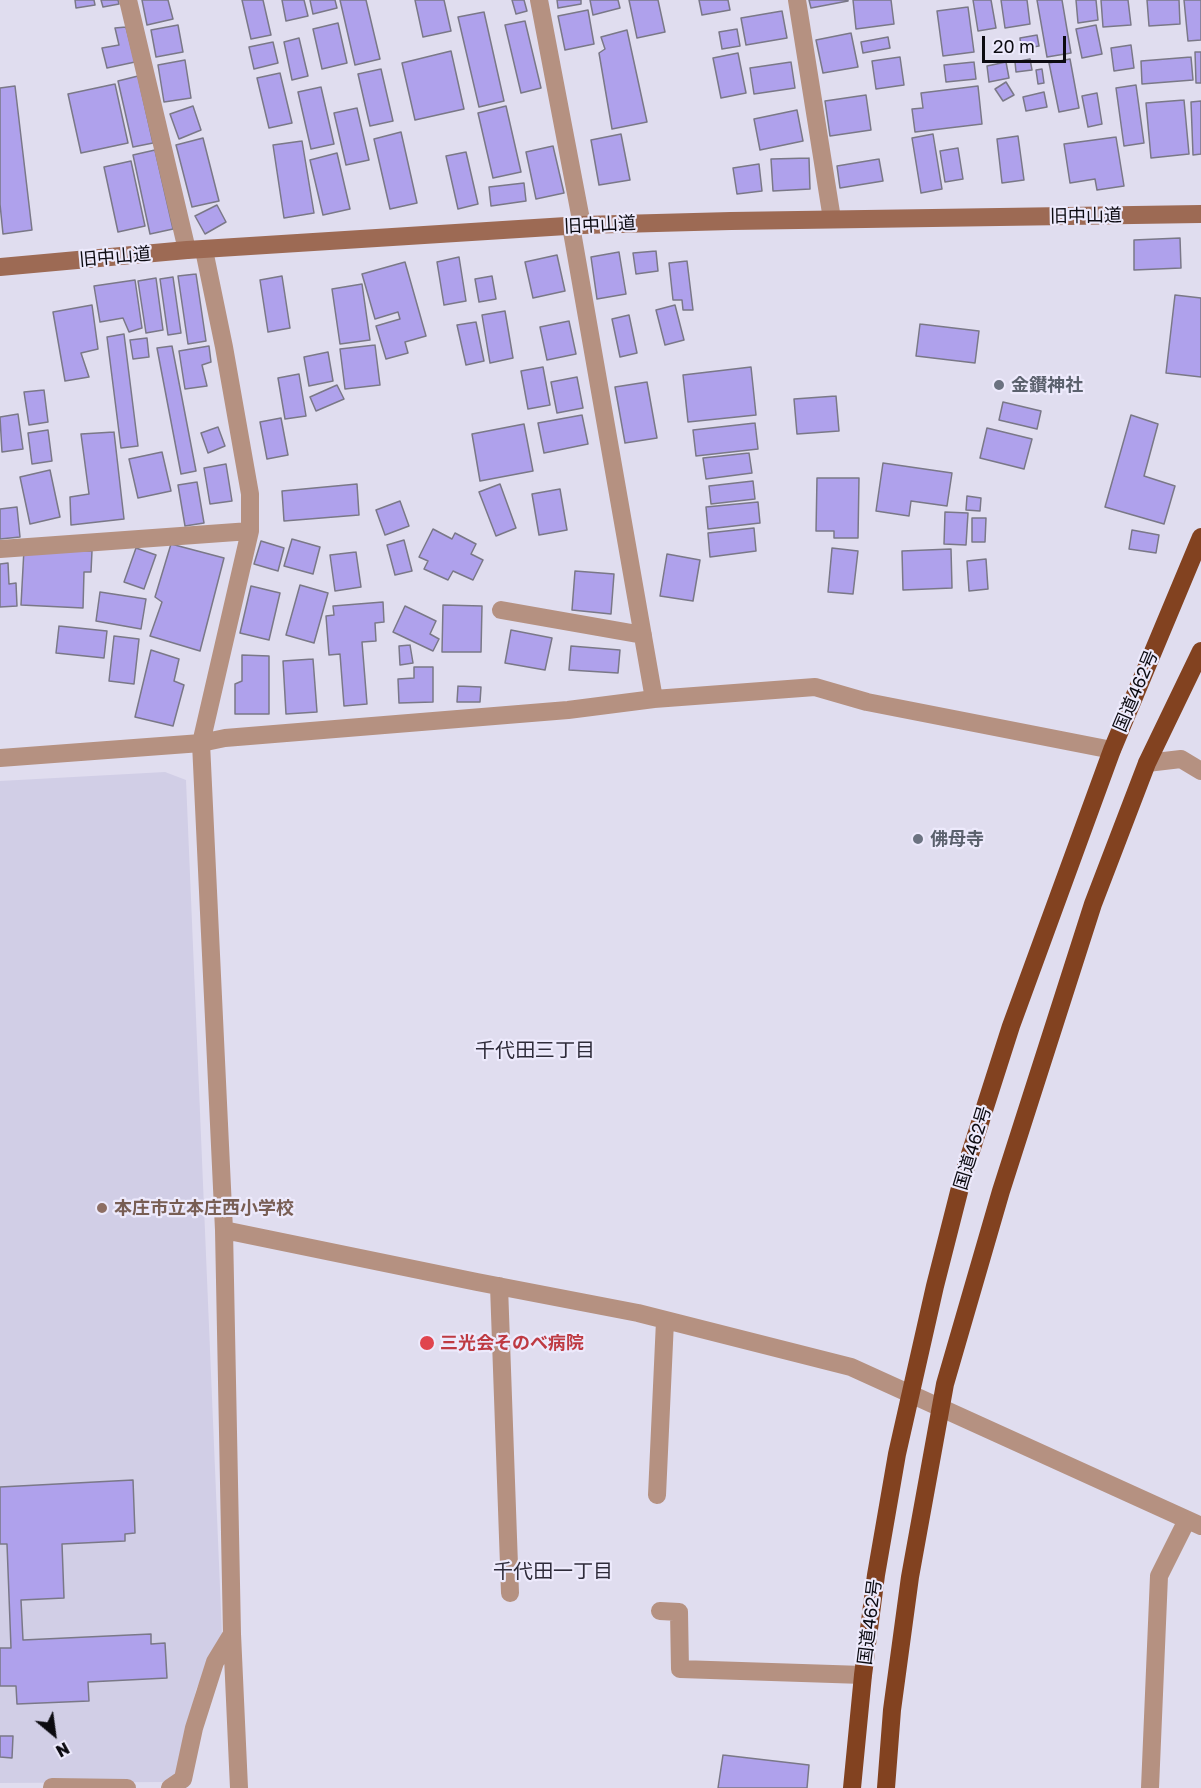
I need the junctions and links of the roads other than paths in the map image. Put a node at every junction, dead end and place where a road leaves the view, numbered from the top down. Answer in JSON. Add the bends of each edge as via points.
{"nodes":[{"id":1,"x":128,"y":0,"type":"edge"},
{"id":2,"x":539,"y":0,"type":"edge"},
{"id":3,"x":797,"y":0,"type":"edge"},
{"id":4,"x":1201,"y":214,"type":"edge"},
{"id":5,"x":832,"y":219,"type":"junction"},
{"id":6,"x":577,"y":226,"type":"junction"},
{"id":7,"x":195,"y":250,"type":"junction"},
{"id":8,"x":0,"y":267,"type":"edge"},
{"id":9,"x":250,"y":531,"type":"junction"},
{"id":10,"x":1201,"y":537,"type":"edge"},
{"id":11,"x":0,"y":549,"type":"edge"},
{"id":12,"x":501,"y":610,"type":"dead end"},
{"id":13,"x":643,"y":635,"type":"junction"},
{"id":14,"x":1201,"y":651,"type":"edge"},
{"id":15,"x":654,"y":699,"type":"junction"},
{"id":16,"x":201,"y":743,"type":"junction"},
{"id":17,"x":1112,"y":750,"type":"junction"},
{"id":18,"x":0,"y":758,"type":"edge"},
{"id":19,"x":1147,"y":764,"type":"junction"},
{"id":20,"x":1198,"y":769,"type":"edge"},
{"id":21,"x":224,"y":1230,"type":"junction"},
{"id":22,"x":499,"y":1286,"type":"junction"},
{"id":23,"x":665,"y":1321,"type":"junction"},
{"id":24,"x":911,"y":1394,"type":"junction"},
{"id":25,"x":940,"y":1409,"type":"junction"},
{"id":26,"x":657,"y":1495,"type":"dead end"},
{"id":27,"x":1194,"y":1523,"type":"edge"},
{"id":28,"x":510,"y":1593,"type":"dead end"},
{"id":29,"x":660,"y":1611,"type":"dead end"},
{"id":30,"x":232,"y":1634,"type":"junction"},
{"id":31,"x":863,"y":1675,"type":"junction"},
{"id":32,"x":52,"y":1787,"type":"edge"},
{"id":33,"x":127,"y":1788,"type":"edge"},
{"id":34,"x":170,"y":1788,"type":"edge"},
{"id":35,"x":239,"y":1788,"type":"edge"},
{"id":36,"x":852,"y":1788,"type":"edge"},
{"id":37,"x":886,"y":1788,"type":"edge"},
{"id":38,"x":1150,"y":1788,"type":"edge"}],
"edges":[{"from":1,"to":7,"type":"street"},
{"from":2,"to":6,"type":"street"},
{"from":3,"to":5,"type":"street"},
{"from":4,"to":5,"type":"main road","name":"旧中山道"},
{"from":5,"to":6,"type":"main road","name":"旧中山道"},
{"from":6,"to":7,"type":"main road","name":"旧中山道"},
{"from":6,"to":13,"type":"street"},
{"from":7,"to":8,"type":"main road","name":"旧中山道"},
{"from":7,"to":9,"type":"street","via":[[224,347],[250,494]]},
{"from":9,"to":11,"type":"street"},
{"from":9,"to":16,"type":"street"},
{"from":10,"to":17,"type":"highway","name":"国道462号"},
{"from":12,"to":13,"type":"street"},
{"from":13,"to":15,"type":"street"},
{"from":14,"to":19,"type":"highway","name":"国道462号"},
{"from":15,"to":16,"type":"street"},
{"from":15,"to":17,"type":"street","via":[[814,687],[867,702]]},
{"from":16,"to":18,"type":"street"},
{"from":16,"to":21,"type":"street"},
{"from":17,"to":24,"type":"highway","name":"国道462号","via":[[1011,1026],[963,1176]]},
{"from":19,"to":20,"type":"street","via":[[1181,759]]},
{"from":19,"to":25,"type":"highway","name":"国道462号","via":[[1093,904],[1000,1191]]},
{"from":21,"to":22,"type":"street"},
{"from":21,"to":30,"type":"street"},
{"from":22,"to":23,"type":"street"},
{"from":22,"to":28,"type":"street"},
{"from":23,"to":24,"type":"street","via":[[851,1367]]},
{"from":23,"to":26,"type":"street"},
{"from":24,"to":25,"type":"street"},
{"from":24,"to":31,"type":"highway","name":"国道462号","via":[[876,1575]]},
{"from":25,"to":27,"type":"street"},
{"from":25,"to":37,"type":"highway","name":"国道462号","via":[[910,1577]]},
{"from":27,"to":38,"type":"street","via":[[1159,1576]]},
{"from":29,"to":31,"type":"street","via":[[679,1612],[680,1669]]},
{"from":30,"to":34,"type":"street","via":[[214,1662],[183,1779]]},
{"from":30,"to":35,"type":"street"},
{"from":31,"to":36,"type":"highway","name":"国道462号"},
{"from":32,"to":33,"type":"street"}]}
